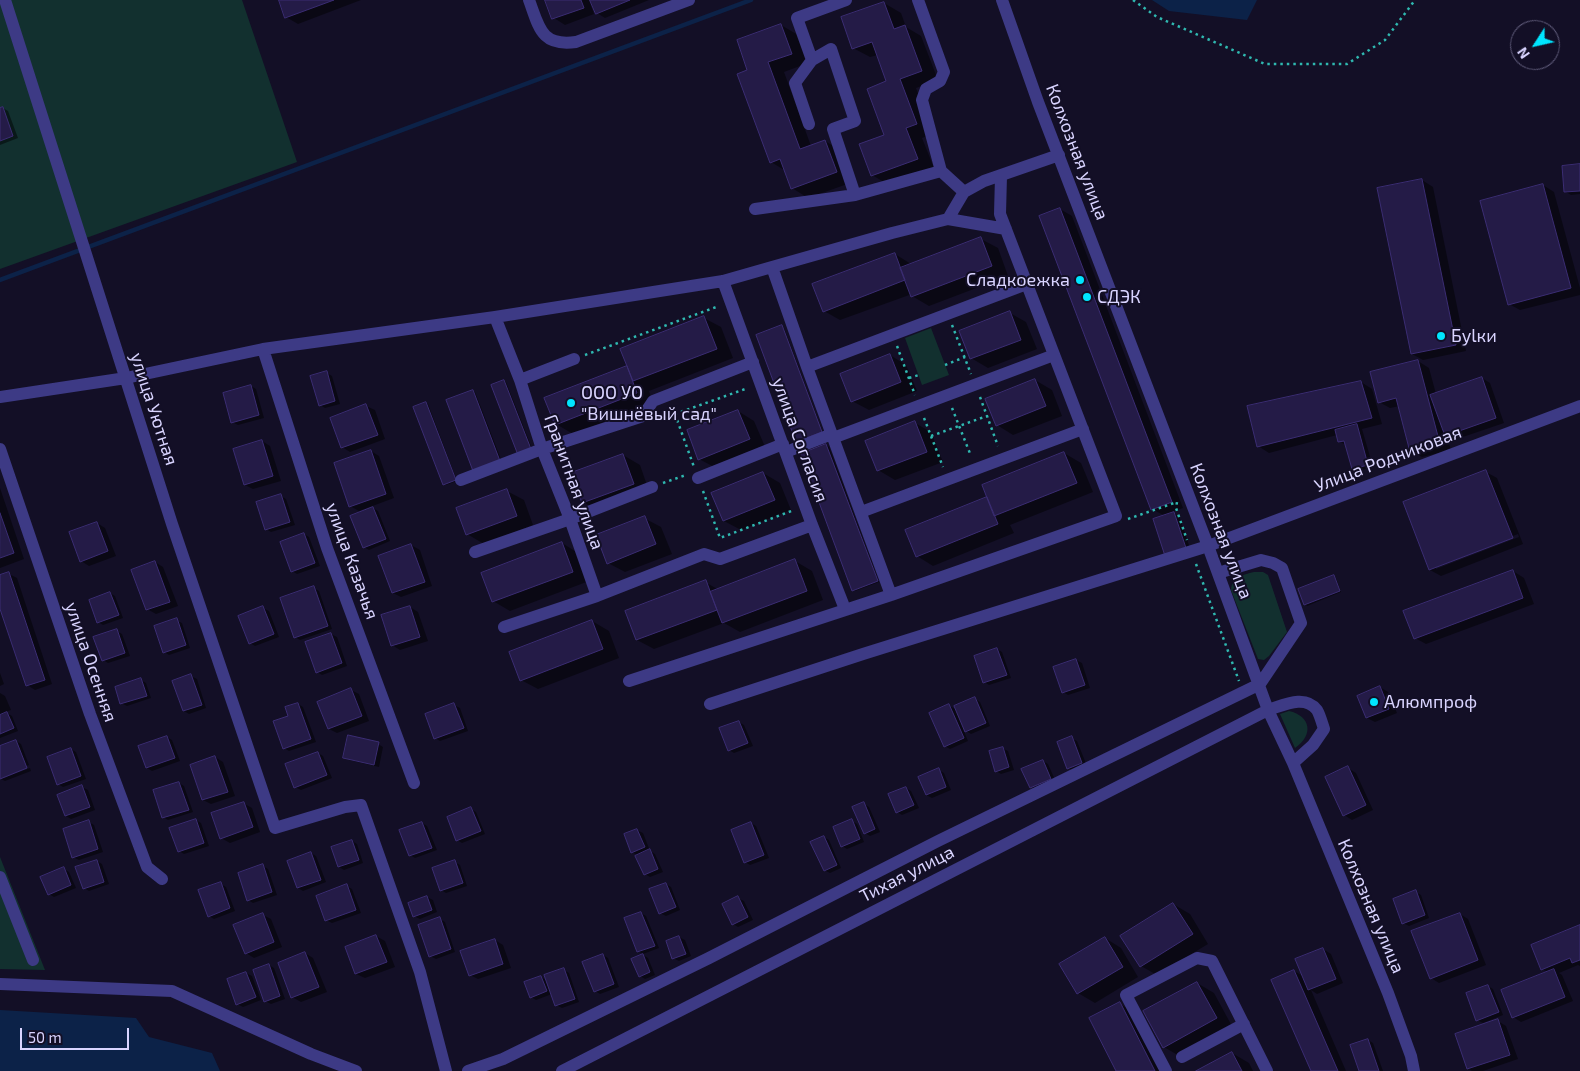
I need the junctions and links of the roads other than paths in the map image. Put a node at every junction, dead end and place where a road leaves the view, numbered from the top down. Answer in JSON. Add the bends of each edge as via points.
{"nodes":[{"id":1,"x":4,"y":0,"type":"edge"},
{"id":2,"x":529,"y":0,"type":"edge"},
{"id":3,"x":689,"y":0,"type":"edge"},
{"id":4,"x":846,"y":0,"type":"edge"},
{"id":5,"x":918,"y":0,"type":"edge"},
{"id":6,"x":1002,"y":0,"type":"edge"},
{"id":7,"x":812,"y":60,"type":"junction"},
{"id":8,"x":809,"y":124,"type":"dead end"},
{"id":9,"x":1059,"y":155,"type":"junction"},
{"id":10,"x":940,"y":171,"type":"junction"},
{"id":11,"x":1001,"y":176,"type":"junction"},
{"id":12,"x":964,"y":192,"type":"junction"},
{"id":13,"x":855,"y":195,"type":"junction"},
{"id":14,"x":755,"y":209,"type":"dead end"},
{"id":15,"x":948,"y":219,"type":"junction"},
{"id":16,"x":1006,"y":229,"type":"junction"},
{"id":17,"x":772,"y":267,"type":"junction"},
{"id":18,"x":723,"y":281,"type":"junction"},
{"id":19,"x":1027,"y":284,"type":"junction"},
{"id":20,"x":495,"y":317,"type":"junction"},
{"id":21,"x":263,"y":349,"type":"junction"},
{"id":22,"x":1054,"y":355,"type":"junction"},
{"id":23,"x":574,"y":359,"type":"road end"},
{"id":24,"x":754,"y":362,"type":"junction"},
{"id":25,"x":807,"y":367,"type":"junction"},
{"id":26,"x":126,"y":378,"type":"junction"},
{"id":27,"x":520,"y":380,"type":"junction"},
{"id":28,"x":0,"y":397,"type":"edge"},
{"id":29,"x":1580,"y":406,"type":"edge"},
{"id":30,"x":1083,"y":430,"type":"junction"},
{"id":31,"x":832,"y":436,"type":"junction"},
{"id":32,"x":784,"y":448,"type":"junction"},
{"id":33,"x":0,"y":449,"type":"edge"},
{"id":34,"x":542,"y":450,"type":"junction"},
{"id":35,"x":698,"y":478,"type":"road end"},
{"id":36,"x":461,"y":480,"type":"dead end"},
{"id":37,"x":652,"y":487,"type":"road end"},
{"id":38,"x":861,"y":512,"type":"junction"},
{"id":39,"x":570,"y":519,"type":"junction"},
{"id":40,"x":812,"y":525,"type":"junction"},
{"id":41,"x":1208,"y":546,"type":"junction"},
{"id":42,"x":475,"y":552,"type":"dead end"},
{"id":43,"x":1218,"y":573,"type":"junction"},
{"id":44,"x":892,"y":595,"type":"junction"},
{"id":45,"x":597,"y":596,"type":"junction"},
{"id":46,"x":845,"y":609,"type":"junction"},
{"id":47,"x":504,"y":627,"type":"dead end"},
{"id":48,"x":629,"y":681,"type":"dead end"},
{"id":49,"x":1260,"y":684,"type":"junction"},
{"id":50,"x":710,"y":704,"type":"dead end"},
{"id":51,"x":1268,"y":710,"type":"junction"},
{"id":52,"x":1293,"y":763,"type":"junction"},
{"id":53,"x":414,"y":783,"type":"dead end"},
{"id":54,"x":0,"y":877,"type":"edge"},
{"id":55,"x":162,"y":879,"type":"dead end"},
{"id":56,"x":33,"y":960,"type":"dead end"},
{"id":57,"x":0,"y":984,"type":"edge"},
{"id":58,"x":1244,"y":1024,"type":"junction"},
{"id":59,"x":1182,"y":1057,"type":"dead end"},
{"id":60,"x":356,"y":1071,"type":"edge"},
{"id":61,"x":446,"y":1071,"type":"edge"},
{"id":62,"x":468,"y":1071,"type":"edge"},
{"id":63,"x":562,"y":1071,"type":"edge"},
{"id":64,"x":1166,"y":1071,"type":"edge"},
{"id":65,"x":1267,"y":1071,"type":"edge"},
{"id":66,"x":1414,"y":1071,"type":"edge"}],
"edges":[{"from":1,"to":26,"type":"street","name":"улица Уютная"},
{"from":2,"to":3,"type":"street","via":[[542,33],[565,44]]},
{"from":4,"to":7,"type":"street","via":[[797,18]]},
{"from":5,"to":10,"type":"street","via":[[944,72],[940,81],[926,89],[922,100]]},
{"from":6,"to":9,"type":"street","name":"Колхозная улица"},
{"from":7,"to":8,"type":"street","via":[[795,83]]},
{"from":7,"to":13,"type":"street","via":[[831,49],[855,121],[833,129]]},
{"from":9,"to":11,"type":"street"},
{"from":9,"to":41,"type":"street","name":"Колхозная улица"},
{"from":10,"to":12,"type":"street"},
{"from":10,"to":13,"type":"street"},
{"from":11,"to":12,"type":"street"},
{"from":11,"to":16,"type":"street","via":[[1000,214]]},
{"from":12,"to":15,"type":"street"},
{"from":13,"to":14,"type":"street"},
{"from":15,"to":16,"type":"street"},
{"from":15,"to":17,"type":"street"},
{"from":16,"to":19,"type":"street"},
{"from":17,"to":18,"type":"street"},
{"from":17,"to":25,"type":"street"},
{"from":18,"to":20,"type":"street"},
{"from":18,"to":24,"type":"street","name":"улица Согласия"},
{"from":19,"to":22,"type":"street"},
{"from":19,"to":25,"type":"street"},
{"from":20,"to":21,"type":"street"},
{"from":20,"to":27,"type":"street","name":"Гранитная улица"},
{"from":21,"to":26,"type":"street"},
{"from":21,"to":53,"type":"street","name":"улица Казачья","via":[[327,548]]},
{"from":22,"to":30,"type":"street"},
{"from":22,"to":31,"type":"street"},
{"from":23,"to":27,"type":"street"},
{"from":24,"to":32,"type":"street","name":"улица Согласия"},
{"from":24,"to":34,"type":"street","via":[[653,401],[643,416]]},
{"from":25,"to":31,"type":"street"},
{"from":26,"to":28,"type":"street"},
{"from":26,"to":61,"type":"street","name":"улица Уютная","via":[[275,828],[361,805],[420,972]]},
{"from":27,"to":34,"type":"street","name":"Гранитная улица"},
{"from":29,"to":41,"type":"street","name":"Улица Родниковая"},
{"from":30,"to":38,"type":"street"},
{"from":30,"to":44,"type":"street","via":[[1116,516]]},
{"from":31,"to":32,"type":"street"},
{"from":31,"to":38,"type":"street"},
{"from":32,"to":35,"type":"street"},
{"from":32,"to":40,"type":"street","name":"улица Согласия"},
{"from":33,"to":55,"type":"street","name":"улица Осенняя","via":[[90,714],[147,867]]},
{"from":34,"to":36,"type":"street"},
{"from":34,"to":39,"type":"street","name":"Гранитная улица"},
{"from":37,"to":39,"type":"street"},
{"from":38,"to":44,"type":"street"},
{"from":39,"to":42,"type":"street"},
{"from":39,"to":45,"type":"street","name":"Гранитная улица"},
{"from":40,"to":45,"type":"street","via":[[720,559],[704,554]]},
{"from":40,"to":46,"type":"street","name":"улица Согласия"},
{"from":41,"to":43,"type":"street","name":"Колхозная улица"},
{"from":41,"to":50,"type":"street","name":"Улица Родниковая"},
{"from":43,"to":49,"type":"street","name":"Колхозная улица"},
{"from":43,"to":49,"type":"street","via":[[1261,560],[1282,568],[1301,624]]},
{"from":44,"to":46,"type":"street"},
{"from":45,"to":47,"type":"street"},
{"from":46,"to":48,"type":"street"},
{"from":49,"to":51,"type":"street","name":"Колхозная улица"},
{"from":49,"to":62,"type":"street","via":[[938,841],[709,958],[503,1058]]},
{"from":51,"to":52,"type":"street","name":"Колхозная улица"},
{"from":51,"to":52,"type":"street","name":"Тихая улица","via":[[1297,701],[1310,704],[1318,711],[1324,729],[1314,745]]},
{"from":51,"to":63,"type":"street","name":"Тихая улица"},
{"from":52,"to":66,"type":"street","name":"Колхозная улица","via":[[1388,992]]},
{"from":54,"to":56,"type":"street"},
{"from":57,"to":60,"type":"street","via":[[172,991]]},
{"from":58,"to":59,"type":"street"},
{"from":58,"to":64,"type":"street","via":[[1212,961],[1197,958],[1126,994]]},
{"from":58,"to":65,"type":"street"}]}
